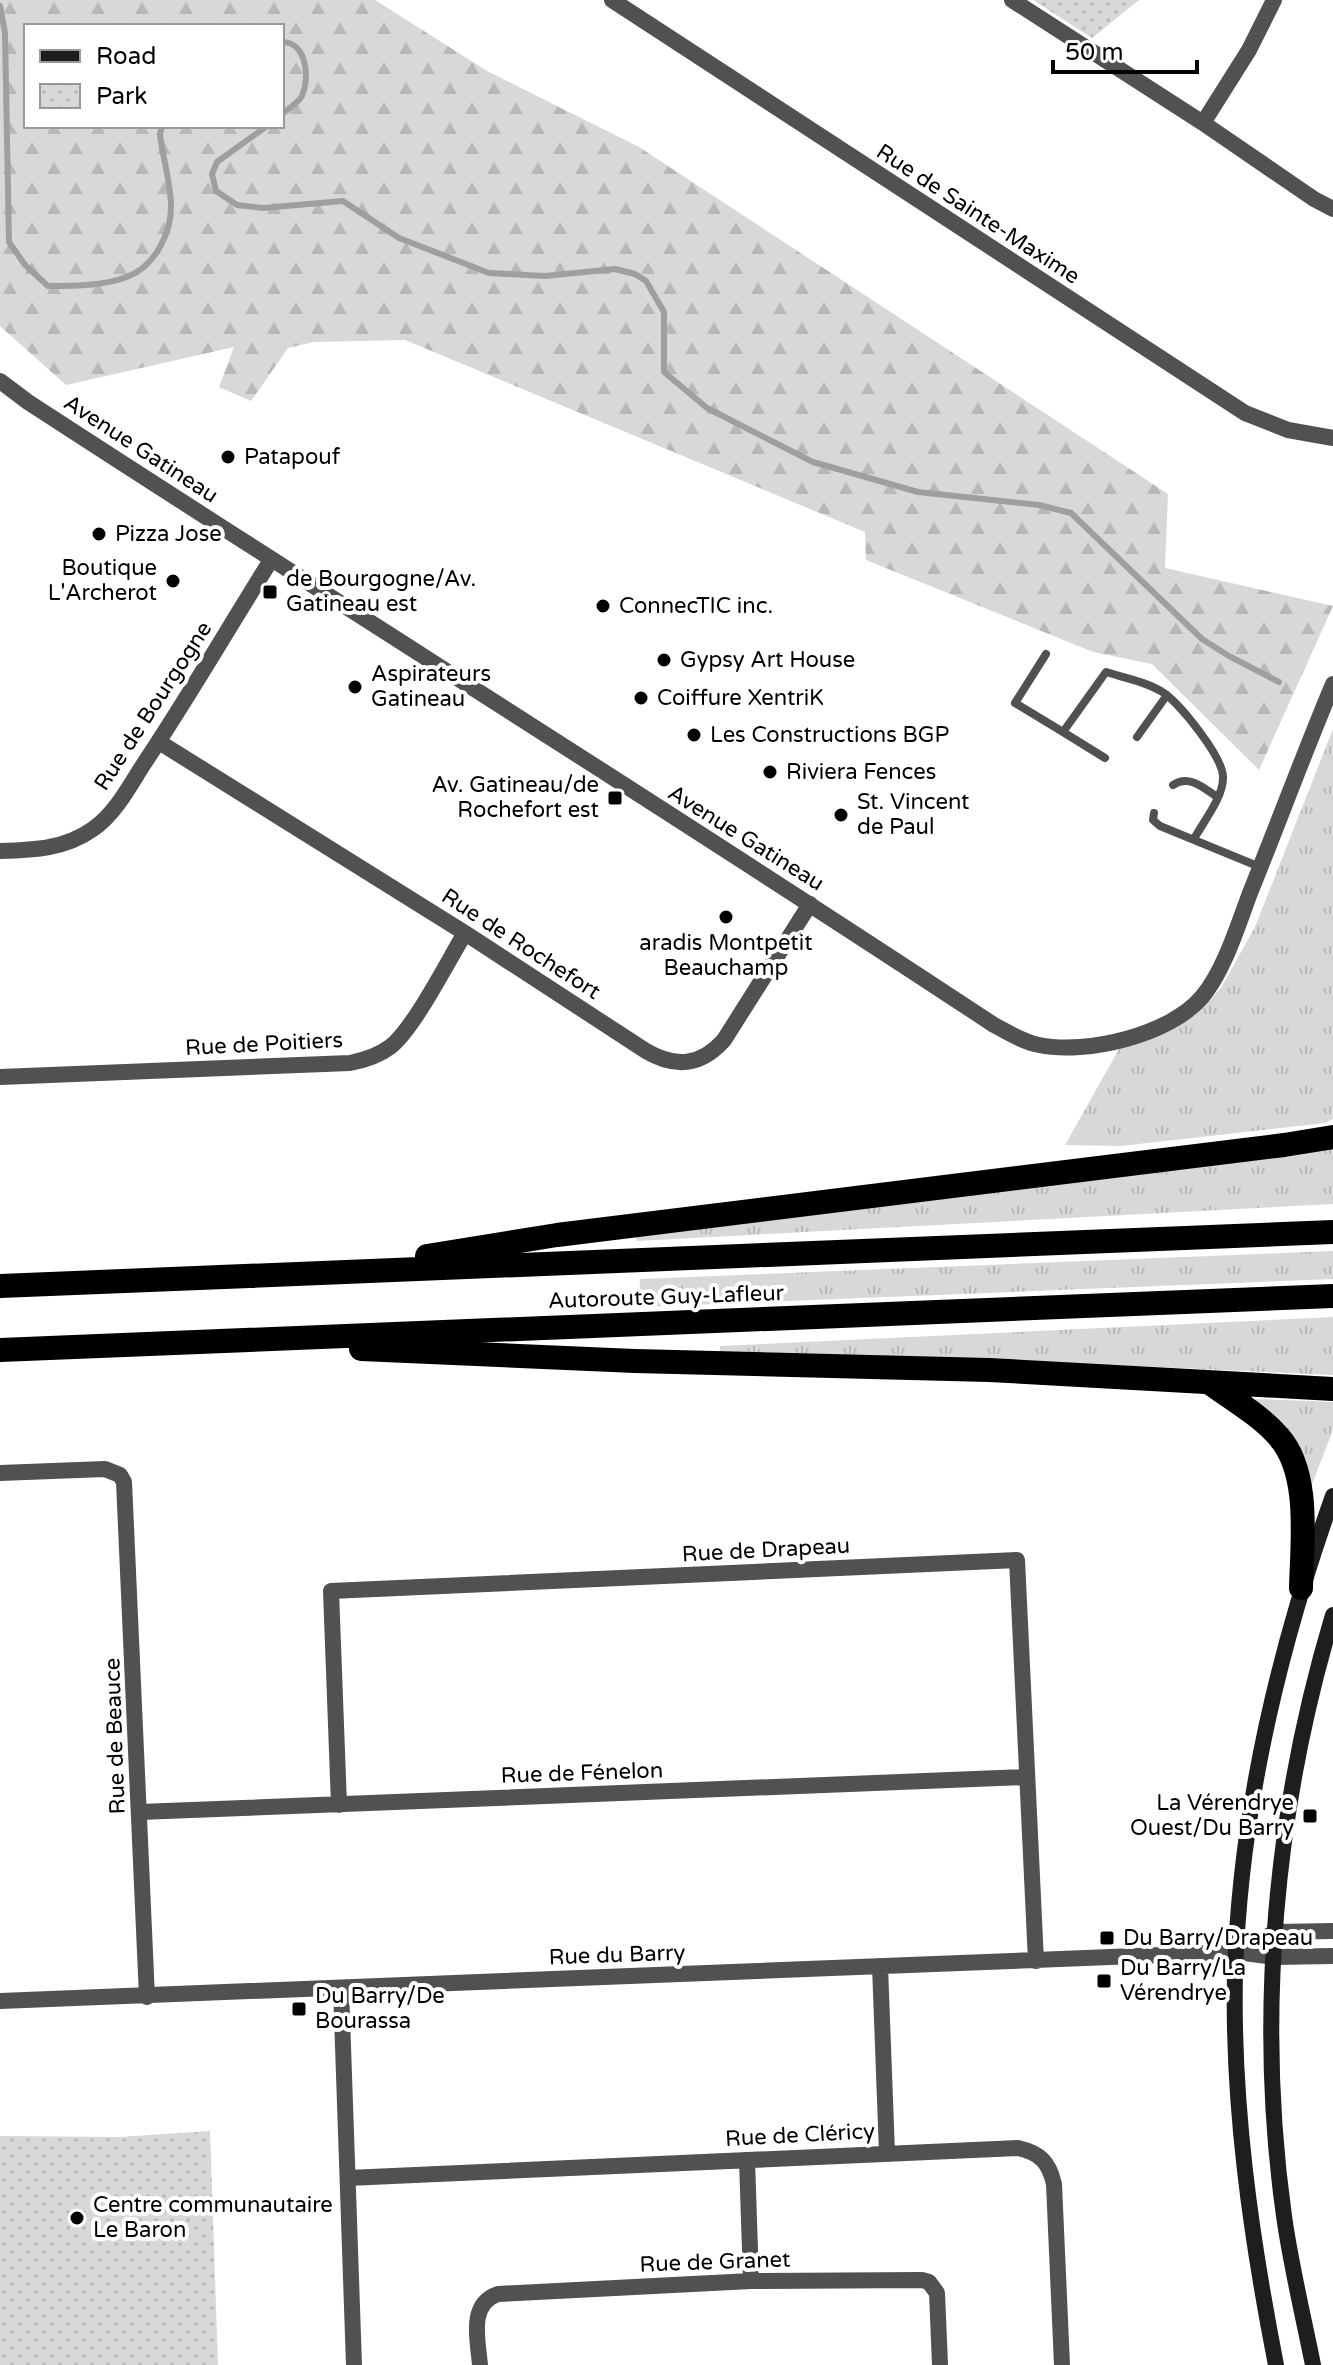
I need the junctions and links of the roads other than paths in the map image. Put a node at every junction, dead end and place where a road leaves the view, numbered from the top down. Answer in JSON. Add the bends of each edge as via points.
{"nodes":[{"id":1,"x":612,"y":0,"type":"edge"},
{"id":2,"x":1012,"y":0,"type":"edge"},
{"id":3,"x":1274,"y":0,"type":"edge"},
{"id":4,"x":1203,"y":123,"type":"junction"},
{"id":5,"x":1333,"y":209,"type":"edge"},
{"id":6,"x":0,"y":381,"type":"edge"},
{"id":7,"x":1333,"y":438,"type":"edge"},
{"id":8,"x":271,"y":560,"type":"junction"},
{"id":9,"x":1046,"y":654,"type":"dead end"},
{"id":10,"x":1333,"y":684,"type":"edge"},
{"id":11,"x":1167,"y":695,"type":"junction"},
{"id":12,"x":1063,"y":732,"type":"junction"},
{"id":13,"x":1137,"y":737,"type":"dead end"},
{"id":14,"x":159,"y":742,"type":"junction"},
{"id":15,"x":1105,"y":758,"type":"dead end"},
{"id":16,"x":1173,"y":785,"type":"dead end"},
{"id":17,"x":1217,"y":797,"type":"junction"},
{"id":18,"x":1154,"y":813,"type":"dead end"},
{"id":19,"x":1194,"y":839,"type":"junction"},
{"id":20,"x":0,"y":851,"type":"edge"},
{"id":21,"x":1261,"y":867,"type":"junction"},
{"id":22,"x":810,"y":904,"type":"junction"},
{"id":23,"x":465,"y":933,"type":"junction"},
{"id":24,"x":0,"y":1077,"type":"edge"},
{"id":25,"x":1333,"y":1137,"type":"edge"},
{"id":26,"x":1333,"y":1232,"type":"edge"},
{"id":27,"x":314,"y":1273,"type":"junction"},
{"id":28,"x":0,"y":1286,"type":"edge"},
{"id":29,"x":1333,"y":1296,"type":"edge"},
{"id":30,"x":199,"y":1342,"type":"junction"},
{"id":31,"x":0,"y":1350,"type":"edge"},
{"id":32,"x":1210,"y":1383,"type":"junction"},
{"id":33,"x":1333,"y":1389,"type":"edge"},
{"id":34,"x":0,"y":1473,"type":"edge"},
{"id":35,"x":1333,"y":1496,"type":"edge"},
{"id":36,"x":1301,"y":1588,"type":"junction"},
{"id":37,"x":1333,"y":1615,"type":"edge"},
{"id":38,"x":1026,"y":1777,"type":"junction"},
{"id":39,"x":339,"y":1805,"type":"junction"},
{"id":40,"x":140,"y":1812,"type":"junction"},
{"id":41,"x":1333,"y":1931,"type":"edge"},
{"id":42,"x":1276,"y":1932,"type":"junction"},
{"id":43,"x":1236,"y":1952,"type":"junction"},
{"id":44,"x":1333,"y":1956,"type":"edge"},
{"id":45,"x":1274,"y":1957,"type":"junction"},
{"id":46,"x":1036,"y":1961,"type":"junction"},
{"id":47,"x":880,"y":1966,"type":"junction"},
{"id":48,"x":341,"y":1988,"type":"junction"},
{"id":49,"x":147,"y":1997,"type":"junction"},
{"id":50,"x":0,"y":2001,"type":"edge"},
{"id":51,"x":887,"y":2153,"type":"junction"},
{"id":52,"x":747,"y":2160,"type":"junction"},
{"id":53,"x":348,"y":2178,"type":"junction"},
{"id":54,"x":751,"y":2281,"type":"junction"},
{"id":55,"x":354,"y":2365,"type":"edge"},
{"id":56,"x":480,"y":2365,"type":"edge"},
{"id":57,"x":940,"y":2365,"type":"edge"},
{"id":58,"x":1062,"y":2365,"type":"edge"},
{"id":59,"x":1276,"y":2365,"type":"edge"},
{"id":60,"x":1313,"y":2365,"type":"edge"}],
"edges":[{"from":1,"to":7,"type":"street","name":"Rue de Sainte-Maxime","via":[[1245,413],[1288,430]]},
{"from":2,"to":4,"type":"street"},
{"from":3,"to":4,"type":"street"},
{"from":4,"to":5,"type":"street"},
{"from":6,"to":8,"type":"street","name":"Avenue Gatineau"},
{"from":8,"to":14,"type":"street","name":"Rue de Bourgogne"},
{"from":8,"to":22,"type":"street","name":"Avenue Gatineau"},
{"from":9,"to":12,"type":"lane","via":[[1015,703]]},
{"from":10,"to":21,"type":"street","name":"Avenue Gatineau"},
{"from":11,"to":12,"type":"lane","via":[[1106,672]]},
{"from":11,"to":13,"type":"lane"},
{"from":11,"to":17,"type":"lane","via":[[1220,763],[1224,776]]},
{"from":12,"to":15,"type":"lane"},
{"from":14,"to":20,"type":"street","name":"Rue de Bourgogne","via":[[95,828],[60,846]]},
{"from":14,"to":23,"type":"street","name":"Rue de Rochefort"},
{"from":16,"to":17,"type":"lane","via":[[1188,780]]},
{"from":17,"to":19,"type":"lane"},
{"from":18,"to":19,"type":"lane","via":[[1160,826]]},
{"from":19,"to":21,"type":"lane"},
{"from":21,"to":22,"type":"street","name":"Avenue Gatineau","via":[[1214,982],[1193,1007],[1141,1034],[1078,1047],[1016,1038]]},
{"from":22,"to":23,"type":"street","name":"Rue de Rochefort","via":[[724,1040],[702,1059],[688,1063],[660,1060]]},
{"from":23,"to":24,"type":"street","name":"Rue de Poitiers","via":[[403,1034],[365,1060]]},
{"from":25,"to":27,"type":"highway","via":[[557,1235]]},
{"from":26,"to":27,"type":"highway","name":"Autoroute Guy-Lafleur"},
{"from":27,"to":28,"type":"highway","name":"Autoroute Guy-Lafleur"},
{"from":29,"to":30,"type":"highway","name":"Autoroute Guy-Lafleur"},
{"from":30,"to":31,"type":"highway","name":"Autoroute Guy-Lafleur"},
{"from":30,"to":32,"type":"highway","via":[[989,1370]]},
{"from":32,"to":33,"type":"highway"},
{"from":32,"to":36,"type":"highway","via":[[1269,1427],[1291,1455],[1303,1529]]},
{"from":34,"to":40,"type":"street","name":"Rue de Beauce","via":[[105,1469],[120,1475],[126,1494]]},
{"from":35,"to":36,"type":"main road"},
{"from":36,"to":43,"type":"main road","via":[[1278,1668],[1255,1784]]},
{"from":37,"to":42,"type":"main road","via":[[1298,1760]]},
{"from":38,"to":39,"type":"street","name":"Rue de Fénelon"},
{"from":38,"to":39,"type":"street","name":"Rue de Drapeau","via":[[1017,1560],[331,1591]]},
{"from":38,"to":46,"type":"street","name":"Rue de Drapeau"},
{"from":39,"to":40,"type":"street","name":"Rue de Fénelon"},
{"from":40,"to":49,"type":"street","name":"Rue de Beauce"},
{"from":41,"to":42,"type":"street","name":"Rue du Barry"},
{"from":42,"to":43,"type":"street","name":"Rue du Barry"},
{"from":42,"to":45,"type":"main road"},
{"from":43,"to":45,"type":"street","name":"Rue du Barry"},
{"from":43,"to":46,"type":"street","name":"Rue du Barry"},
{"from":43,"to":59,"type":"main road","via":[[1242,2131]]},
{"from":44,"to":45,"type":"street","name":"Rue du Barry"},
{"from":45,"to":60,"type":"main road","via":[[1272,2056],[1279,2173]]},
{"from":46,"to":47,"type":"street","name":"Rue du Barry"},
{"from":47,"to":48,"type":"street","name":"Rue du Barry"},
{"from":47,"to":51,"type":"street"},
{"from":48,"to":49,"type":"street","name":"Rue du Barry"},
{"from":48,"to":53,"type":"street"},
{"from":49,"to":50,"type":"street","name":"Rue du Barry"},
{"from":51,"to":52,"type":"street","name":"Rue de Cléricy"},
{"from":51,"to":58,"type":"street","name":"Rue de Cléricy","via":[[1018,2148],[1047,2163],[1054,2184]]},
{"from":52,"to":53,"type":"street","name":"Rue de Cléricy"},
{"from":52,"to":54,"type":"street"},
{"from":53,"to":55,"type":"street"},
{"from":54,"to":56,"type":"street","name":"Rue de Granet","via":[[498,2294],[485,2300],[477,2316]]},
{"from":54,"to":57,"type":"street","name":"Rue de Granet","via":[[929,2282],[937,2293]]}]}
